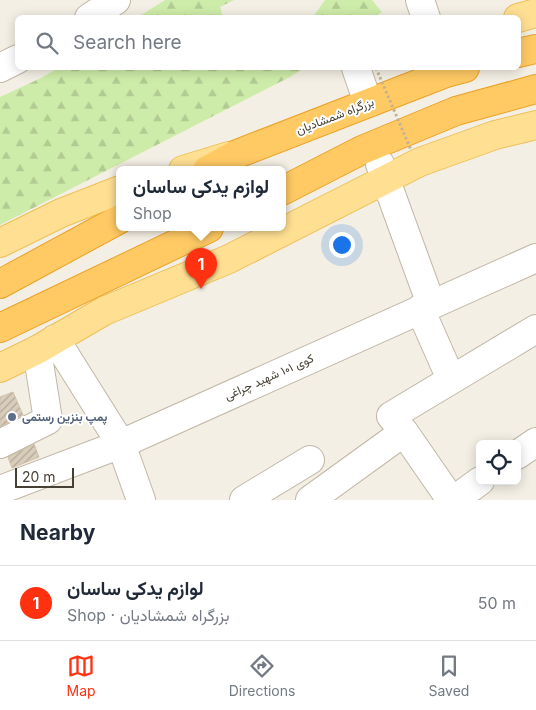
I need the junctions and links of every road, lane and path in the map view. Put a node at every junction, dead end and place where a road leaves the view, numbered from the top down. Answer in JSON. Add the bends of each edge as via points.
{"nodes":[{"id":1,"x":116,"y":0,"type":"edge"},
{"id":2,"x":420,"y":0,"type":"edge"},
{"id":3,"x":536,"y":13,"type":"edge"},
{"id":4,"x":94,"y":15,"type":"edge"},
{"id":5,"x":425,"y":15,"type":"edge"},
{"id":6,"x":521,"y":17,"type":"edge"},
{"id":7,"x":536,"y":48,"type":"edge"},
{"id":8,"x":521,"y":52,"type":"edge"},
{"id":9,"x":15,"y":60,"type":"edge"},
{"id":10,"x":0,"y":68,"type":"edge"},
{"id":11,"x":357,"y":70,"type":"edge"},
{"id":12,"x":377,"y":70,"type":"edge"},
{"id":13,"x":449,"y":70,"type":"edge"},
{"id":14,"x":536,"y":89,"type":"edge"},
{"id":15,"x":368,"y":103,"type":"junction"},
{"id":16,"x":536,"y":125,"type":"edge"},
{"id":17,"x":411,"y":150,"type":"dead end"},
{"id":18,"x":237,"y":154,"type":"junction"},
{"id":19,"x":197,"y":166,"type":"edge"},
{"id":20,"x":214,"y":166,"type":"edge"},
{"id":21,"x":377,"y":169,"type":"junction"},
{"id":22,"x":286,"y":189,"type":"edge"},
{"id":23,"x":116,"y":192,"type":"edge"},
{"id":24,"x":286,"y":217,"type":"edge"},
{"id":25,"x":116,"y":221,"type":"edge"},
{"id":26,"x":203,"y":231,"type":"edge"},
{"id":27,"x":210,"y":231,"type":"edge"},
{"id":28,"x":260,"y":231,"type":"edge"},
{"id":29,"x":249,"y":237,"type":"edge"},
{"id":30,"x":0,"y":243,"type":"edge"},
{"id":31,"x":536,"y":258,"type":"edge"},
{"id":32,"x":5,"y":282,"type":"edge"},
{"id":33,"x":426,"y":306,"type":"junction"},
{"id":34,"x":104,"y":311,"type":"junction"},
{"id":35,"x":0,"y":328,"type":"edge"},
{"id":36,"x":536,"y":329,"type":"edge"},
{"id":37,"x":46,"y":344,"type":"junction"},
{"id":38,"x":0,"y":368,"type":"edge"},
{"id":39,"x":451,"y":380,"type":"junction"},
{"id":40,"x":404,"y":432,"type":"junction"},
{"id":41,"x":536,"y":442,"type":"edge"},
{"id":42,"x":0,"y":444,"type":"edge"},
{"id":43,"x":121,"y":444,"type":"junction"},
{"id":44,"x":521,"y":452,"type":"edge"},
{"id":45,"x":310,"y":460,"type":"dead end"},
{"id":46,"x":476,"y":484,"type":"edge"},
{"id":47,"x":0,"y":490,"type":"edge"},
{"id":48,"x":4,"y":500,"type":"edge"},
{"id":49,"x":141,"y":500,"type":"edge"},
{"id":50,"x":244,"y":500,"type":"edge"},
{"id":51,"x":310,"y":500,"type":"edge"},
{"id":52,"x":452,"y":500,"type":"edge"}],
"edges":[{"from":1,"to":4,"type":"street"},
{"from":2,"to":5,"type":"street"},
{"from":3,"to":6,"type":"main road"},
{"from":7,"to":8,"type":"highway"},
{"from":9,"to":10,"type":"street"},
{"from":11,"to":15,"type":"street"},
{"from":12,"to":17,"type":"path","bridge":true},
{"from":13,"to":15,"type":"highway","name":"بزرگراه شمشادیان"},
{"from":14,"to":21,"type":"highway","via":[[456,112]]},
{"from":15,"to":18,"type":"highway","name":"بزرگراه شمشادیان"},
{"from":16,"to":21,"type":"main road","via":[[486,138],[420,162]]},
{"from":18,"to":19,"type":"main road"},
{"from":18,"to":20,"type":"highway","name":"بزرگراه شمشادیان"},
{"from":21,"to":22,"type":"highway"},
{"from":21,"to":24,"type":"main road"},
{"from":21,"to":33,"type":"street"},
{"from":23,"to":30,"type":"main road","via":[[61,213]]},
{"from":25,"to":32,"type":"highway"},
{"from":26,"to":35,"type":"highway"},
{"from":27,"to":34,"type":"main road"},
{"from":28,"to":29,"type":"main road"},
{"from":29,"to":34,"type":"main road","via":[[230,259]]},
{"from":31,"to":33,"type":"street","name":"کوی ۱۰۱ شهید چراغی"},
{"from":33,"to":39,"type":"street"},
{"from":33,"to":43,"type":"street","name":"کوی ۱۰۱ شهید چراغی"},
{"from":34,"to":37,"type":"main road"},
{"from":36,"to":39,"type":"street"},
{"from":37,"to":38,"type":"main road"},
{"from":37,"to":42,"type":"street","via":[[48,420]]},
{"from":37,"to":43,"type":"street"},
{"from":39,"to":40,"type":"street","via":[[391,416]]},
{"from":40,"to":51,"type":"street"},
{"from":40,"to":52,"type":"street"},
{"from":41,"to":44,"type":"street"},
{"from":43,"to":47,"type":"street","name":"کوی ۱۰۱ شهید چراغی"},
{"from":43,"to":49,"type":"street"},
{"from":45,"to":50,"type":"street"},
{"from":46,"to":52,"type":"street"},
{"from":47,"to":48,"type":"street"}]}
